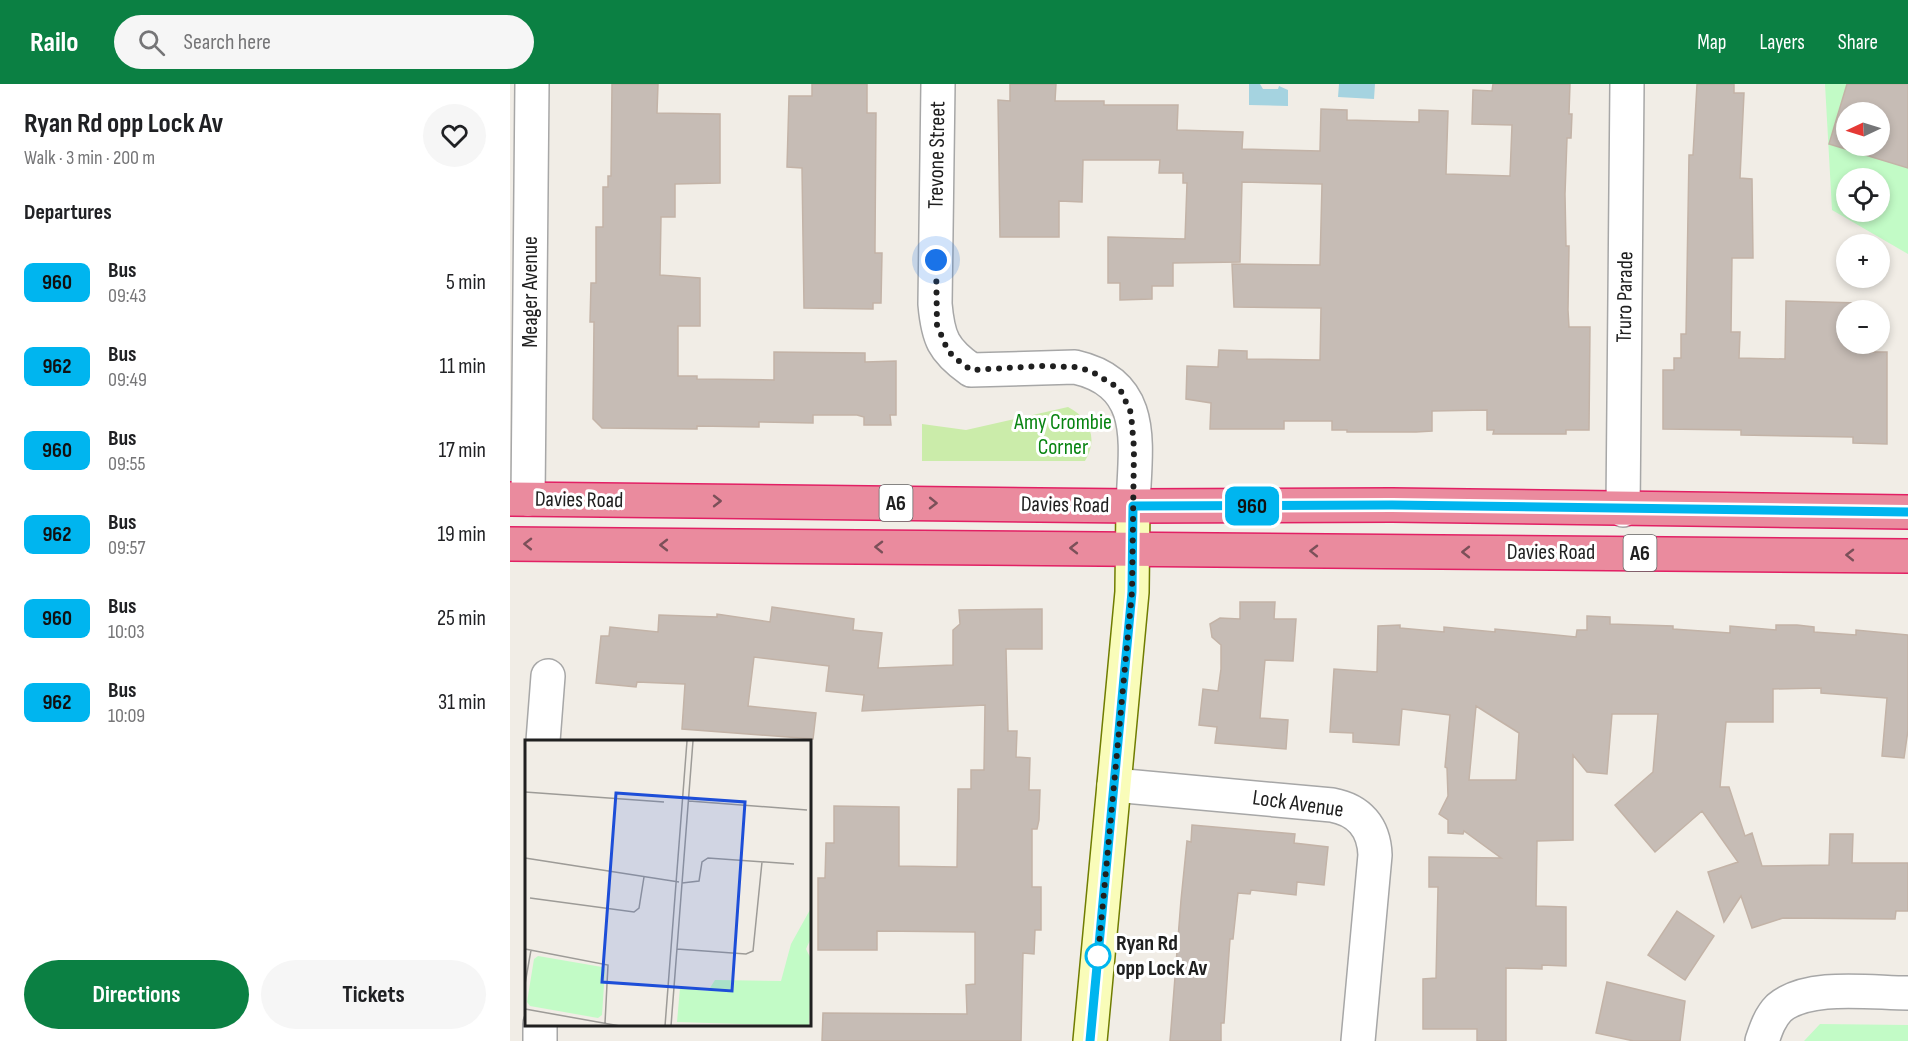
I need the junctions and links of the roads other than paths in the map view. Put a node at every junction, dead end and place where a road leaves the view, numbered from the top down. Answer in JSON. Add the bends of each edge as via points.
{"nodes":[{"id":1,"x":532,"y":84,"type":"edge"},
{"id":2,"x":938,"y":84,"type":"edge"},
{"id":3,"x":1627,"y":84,"type":"edge"},
{"id":4,"x":519,"y":499,"type":"edge"},
{"id":5,"x":1133,"y":506,"type":"junction"},
{"id":6,"x":1623,"y":510,"type":"junction"},
{"id":7,"x":1908,"y":513,"type":"edge"},
{"id":8,"x":510,"y":544,"type":"edge"},
{"id":9,"x":588,"y":545,"type":"junction"},
{"id":10,"x":1132,"y":549,"type":"junction"},
{"id":11,"x":1908,"y":556,"type":"edge"},
{"id":12,"x":548,"y":676,"type":"dead end"},
{"id":13,"x":543,"y":740,"type":"edge"},
{"id":14,"x":1114,"y":785,"type":"junction"},
{"id":15,"x":1908,"y":993,"type":"edge"},
{"id":16,"x":1090,"y":1041,"type":"edge"},
{"id":17,"x":1358,"y":1041,"type":"edge"},
{"id":18,"x":1762,"y":1041,"type":"edge"}],
"edges":[{"from":1,"to":4,"type":"street","name":"Meager Avenue"},
{"from":2,"to":5,"type":"street","name":"Trevone Street","via":[[935,304],[941,340],[971,370],[1075,367],[1113,382],[1131,413]]},
{"from":3,"to":6,"type":"street","name":"Truro Parade"},
{"from":4,"to":5,"type":"highway","name":"Davies Road","number":"A6","one_way":true},
{"from":4,"to":9,"type":"highway"},
{"from":5,"to":6,"type":"highway","name":"Davies Road","number":"A6","via":[[1392,505]]},
{"from":5,"to":10,"type":"main road"},
{"from":6,"to":7,"type":"highway","name":"Davies Road","number":"A6"},
{"from":9,"to":8,"type":"highway","name":"Davies Road","number":"A6","one_way":true},
{"from":10,"to":9,"type":"highway","name":"Davies Road","number":"A6","one_way":true},
{"from":11,"to":10,"type":"highway","name":"Davies Road","number":"A6","one_way":true},
{"from":10,"to":14,"type":"main road"},
{"from":12,"to":13,"type":"street"},
{"from":14,"to":16,"type":"main road"},
{"from":14,"to":17,"type":"street","name":"Lock Avenue","via":[[1332,805],[1351,810],[1366,823],[1372,832],[1375,855]]},
{"from":15,"to":18,"type":"street","via":[[1829,992],[1792,999],[1768,1023]]}]}
